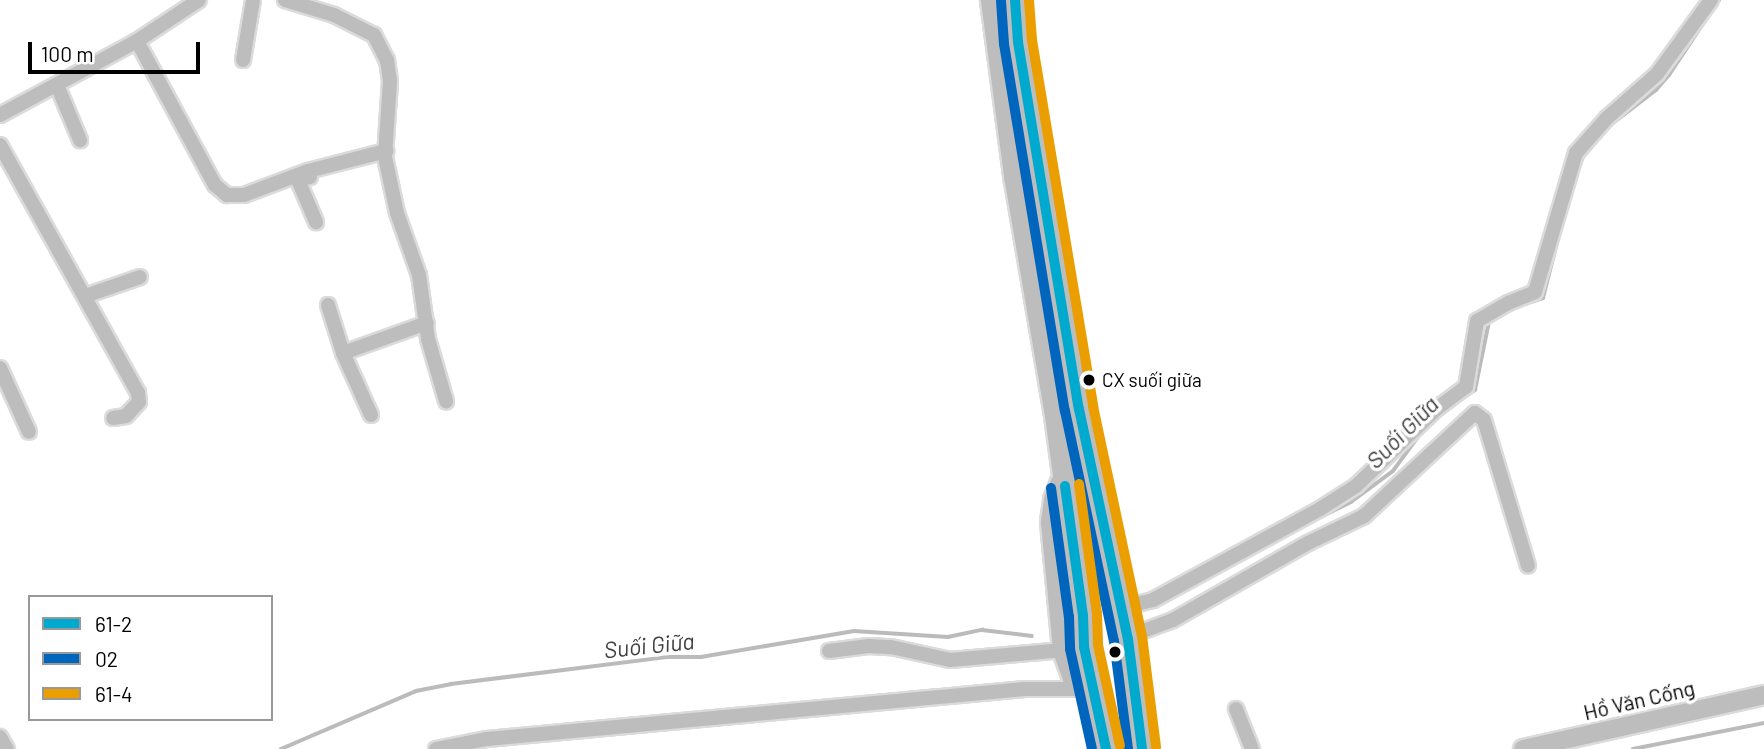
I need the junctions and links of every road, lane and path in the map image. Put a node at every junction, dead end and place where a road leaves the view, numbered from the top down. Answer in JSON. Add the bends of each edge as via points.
{"nodes":[{"id":1,"x":199,"y":0,"type":"edge"},
{"id":2,"x":253,"y":0,"type":"edge"},
{"id":3,"x":285,"y":0,"type":"edge"},
{"id":4,"x":992,"y":0,"type":"edge"},
{"id":5,"x":1015,"y":0,"type":"edge"},
{"id":6,"x":1711,"y":0,"type":"edge"},
{"id":7,"x":137,"y":41,"type":"junction"},
{"id":8,"x":243,"y":60,"type":"dead end"},
{"id":9,"x":57,"y":85,"type":"junction"},
{"id":10,"x":0,"y":115,"type":"edge"},
{"id":11,"x":80,"y":141,"type":"dead end"},
{"id":12,"x":0,"y":145,"type":"edge"},
{"id":13,"x":386,"y":154,"type":"junction"},
{"id":14,"x":316,"y":222,"type":"dead end"},
{"id":15,"x":140,"y":277,"type":"dead end"},
{"id":16,"x":85,"y":296,"type":"junction"},
{"id":17,"x":328,"y":304,"type":"dead end"},
{"id":18,"x":427,"y":323,"type":"junction"},
{"id":19,"x":343,"y":353,"type":"junction"},
{"id":20,"x":0,"y":368,"type":"edge"},
{"id":21,"x":446,"y":401,"type":"dead end"},
{"id":22,"x":371,"y":415,"type":"dead end"},
{"id":23,"x":113,"y":418,"type":"dead end"},
{"id":24,"x":29,"y":432,"type":"dead end"},
{"id":25,"x":1407,"y":439,"type":"junction"},
{"id":26,"x":1424,"y":454,"type":"junction"},
{"id":27,"x":1064,"y":478,"type":"junction"},
{"id":28,"x":1528,"y":566,"type":"dead end"},
{"id":29,"x":1127,"y":606,"type":"junction"},
{"id":30,"x":1133,"y":635,"type":"junction"},
{"id":31,"x":1064,"y":649,"type":"junction"},
{"id":32,"x":829,"y":651,"type":"dead end"},
{"id":33,"x":1093,"y":690,"type":"junction"},
{"id":34,"x":1764,"y":695,"type":"edge"},
{"id":35,"x":1236,"y":709,"type":"dead end"},
{"id":36,"x":0,"y":737,"type":"edge"},
{"id":37,"x":7,"y":749,"type":"edge"},
{"id":38,"x":436,"y":749,"type":"edge"},
{"id":39,"x":1106,"y":749,"type":"edge"},
{"id":40,"x":1144,"y":749,"type":"edge"},
{"id":41,"x":1252,"y":749,"type":"edge"},
{"id":42,"x":1523,"y":749,"type":"edge"}],
"edges":[{"from":1,"to":7,"type":"street"},
{"from":2,"to":8,"type":"street"},
{"from":3,"to":13,"type":"street","via":[[374,35],[387,60],[390,81]]},
{"from":4,"to":27,"type":"highway"},
{"from":5,"to":29,"type":"highway","via":[[1018,42],[1079,409]]},
{"from":6,"to":25,"type":"street","via":[[1657,74],[1576,153],[1535,292],[1477,321],[1466,387]]},
{"from":7,"to":9,"type":"street"},
{"from":7,"to":13,"type":"street","via":[[215,185],[227,195],[244,195],[308,171]]},
{"from":9,"to":10,"type":"street"},
{"from":9,"to":11,"type":"street"},
{"from":12,"to":16,"type":"street"},
{"from":13,"to":14,"type":"street","via":[[298,180]]},
{"from":13,"to":18,"type":"street","via":[[397,213],[419,275]]},
{"from":15,"to":16,"type":"street"},
{"from":16,"to":23,"type":"street","via":[[138,393],[139,402],[126,416]]},
{"from":17,"to":19,"type":"street"},
{"from":18,"to":19,"type":"street"},
{"from":18,"to":21,"type":"street"},
{"from":19,"to":22,"type":"street"},
{"from":20,"to":24,"type":"street"},
{"from":25,"to":26,"type":"street"},
{"from":25,"to":29,"type":"street","via":[[1356,486],[1320,509],[1153,600]]},
{"from":26,"to":28,"type":"street","via":[[1480,414]]},
{"from":26,"to":30,"type":"street","via":[[1364,516],[1173,620]]},
{"from":27,"to":31,"type":"highway","via":[[1052,522]]},
{"from":27,"to":33,"type":"highway"},
{"from":29,"to":30,"type":"highway"},
{"from":30,"to":40,"type":"highway"},
{"from":31,"to":32,"type":"street","via":[[950,660],[891,647]]},
{"from":31,"to":33,"type":"highway","via":[[1074,678]]},
{"from":33,"to":38,"type":"street","via":[[1011,690],[487,739]]},
{"from":33,"to":39,"type":"highway"},
{"from":34,"to":42,"type":"street","name":"Hồ Văn Cống"},
{"from":35,"to":41,"type":"street"},
{"from":36,"to":37,"type":"street"}]}
